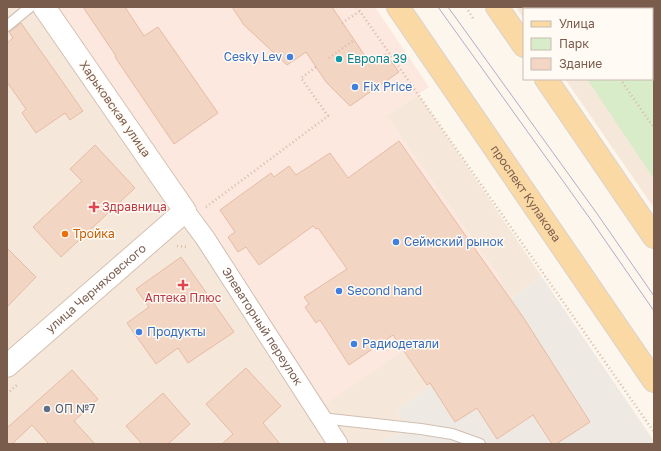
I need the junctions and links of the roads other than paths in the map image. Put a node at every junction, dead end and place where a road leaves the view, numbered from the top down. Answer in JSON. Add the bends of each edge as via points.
{"nodes":[{"id":1,"x":30,"y":7,"type":"edge"},
{"id":2,"x":44,"y":7,"type":"edge"},
{"id":3,"x":398,"y":7,"type":"edge"},
{"id":4,"x":497,"y":7,"type":"edge"},
{"id":5,"x":7,"y":26,"type":"edge"},
{"id":6,"x":523,"y":45,"type":"edge"},
{"id":7,"x":547,"y":80,"type":"edge"},
{"id":8,"x":185,"y":211,"type":"junction"},
{"id":9,"x":654,"y":237,"type":"edge"},
{"id":10,"x":7,"y":366,"type":"edge"},
{"id":11,"x":654,"y":380,"type":"edge"},
{"id":12,"x":321,"y":418,"type":"junction"},
{"id":13,"x":338,"y":444,"type":"edge"},
{"id":14,"x":480,"y":444,"type":"edge"}],
"edges":[{"from":1,"to":5,"type":"lane"},
{"from":2,"to":8,"type":"main road","name":"Харьковская улица"},
{"from":3,"to":11,"type":"main road","name":"проспект Кулакова"},
{"from":4,"to":6,"type":"main road"},
{"from":7,"to":9,"type":"main road"},
{"from":8,"to":10,"type":"main road","name":"улица Черняховского"},
{"from":8,"to":12,"type":"street","name":"Элеваторный переулок"},
{"from":12,"to":13,"type":"street","name":"Элеваторный переулок"},
{"from":12,"to":14,"type":"lane","via":[[452,434]]}]}
